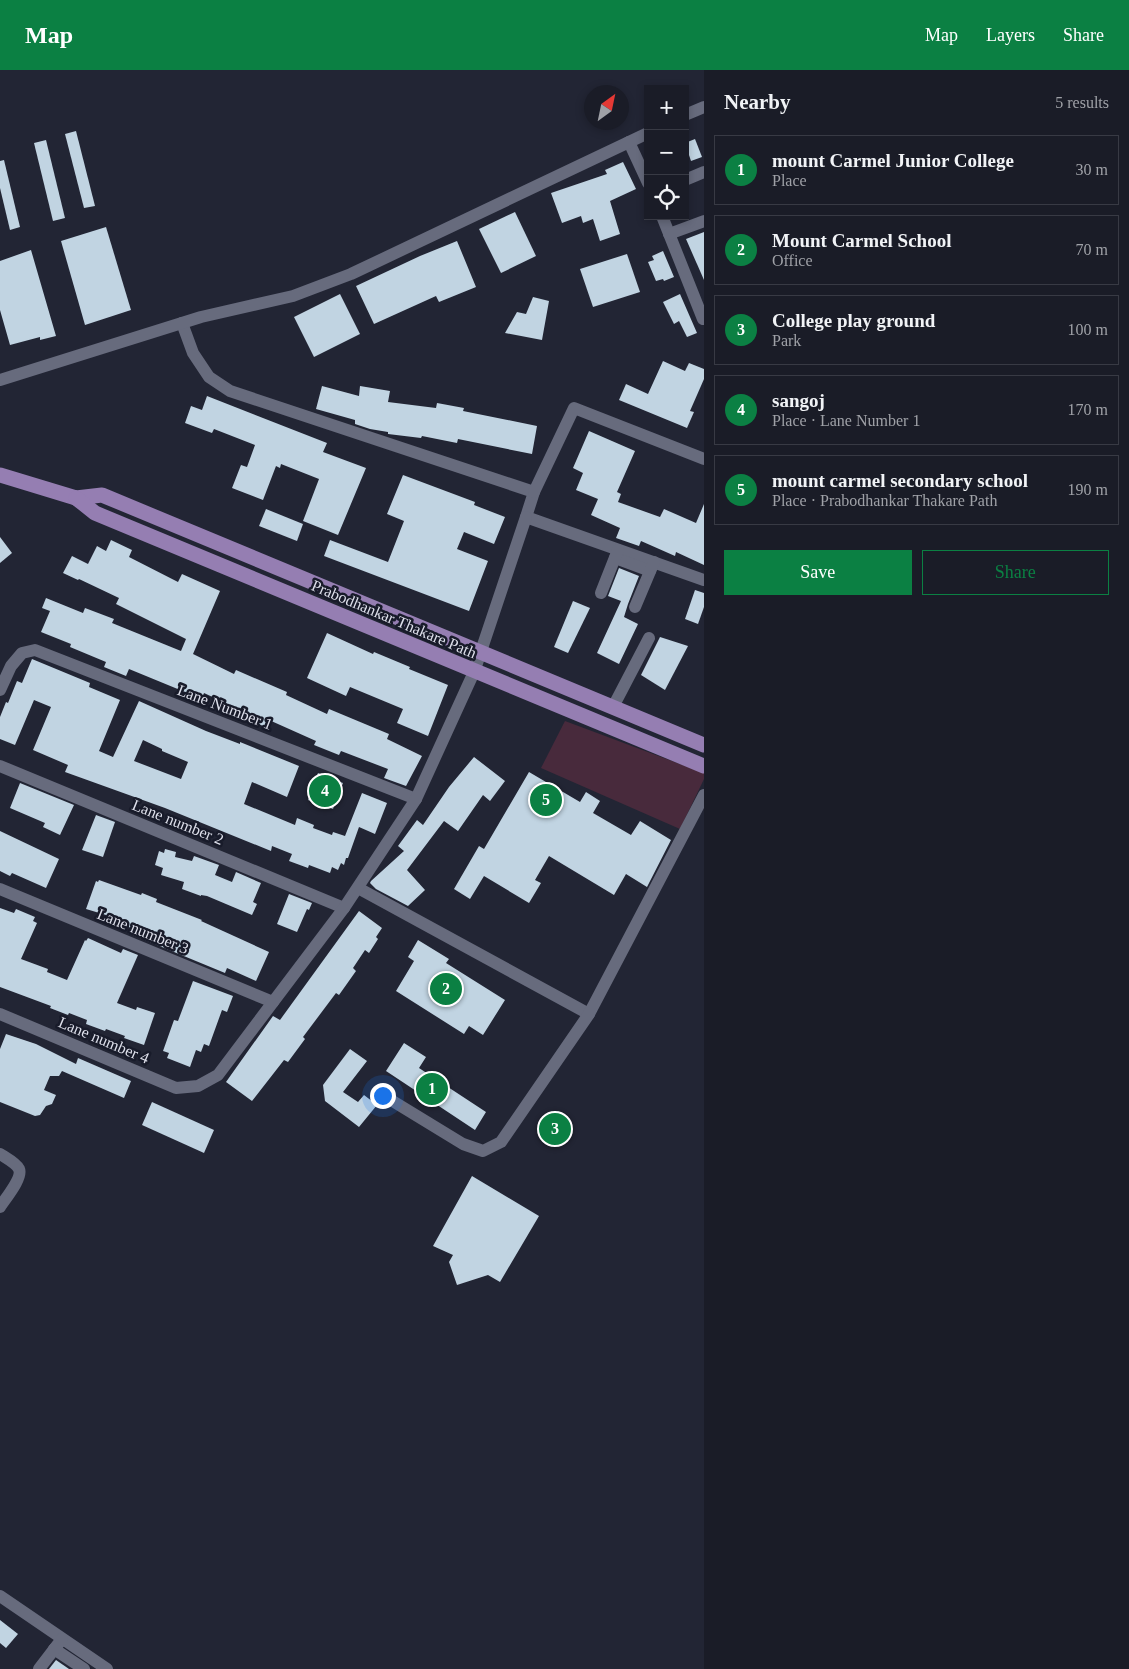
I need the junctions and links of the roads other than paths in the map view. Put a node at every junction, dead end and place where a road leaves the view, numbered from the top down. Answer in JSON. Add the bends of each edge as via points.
{"nodes":[{"id":1,"x":704,"y":106,"type":"edge"},
{"id":2,"x":689,"y":114,"type":"edge"},
{"id":3,"x":644,"y":135,"type":"edge"},
{"id":4,"x":629,"y":142,"type":"junction"},
{"id":5,"x":704,"y":172,"type":"edge"},
{"id":6,"x":644,"y":175,"type":"edge"},
{"id":7,"x":689,"y":178,"type":"edge"},
{"id":8,"x":664,"y":220,"type":"edge"},
{"id":9,"x":704,"y":221,"type":"edge"},
{"id":10,"x":669,"y":234,"type":"junction"},
{"id":11,"x":703,"y":319,"type":"edge"},
{"id":12,"x":182,"y":323,"type":"junction"},
{"id":13,"x":0,"y":380,"type":"edge"},
{"id":14,"x":704,"y":459,"type":"edge"},
{"id":15,"x":0,"y":475,"type":"edge"},
{"id":16,"x":534,"y":492,"type":"junction"},
{"id":17,"x":76,"y":498,"type":"junction"},
{"id":18,"x":526,"y":517,"type":"junction"},
{"id":19,"x":616,"y":554,"type":"junction"},
{"id":20,"x":652,"y":567,"type":"junction"},
{"id":21,"x":704,"y":580,"type":"edge"},
{"id":22,"x":601,"y":593,"type":"dead end"},
{"id":23,"x":635,"y":607,"type":"dead end"},
{"id":24,"x":649,"y":638,"type":"dead end"},
{"id":25,"x":480,"y":653,"type":"junction"},
{"id":26,"x":474,"y":672,"type":"junction"},
{"id":27,"x":0,"y":690,"type":"edge"},
{"id":28,"x":613,"y":707,"type":"junction"},
{"id":29,"x":704,"y":745,"type":"edge"},
{"id":30,"x":0,"y":766,"type":"edge"},
{"id":31,"x":704,"y":766,"type":"edge"},
{"id":32,"x":704,"y":795,"type":"edge"},
{"id":33,"x":416,"y":799,"type":"junction"},
{"id":34,"x":358,"y":888,"type":"junction"},
{"id":35,"x":0,"y":890,"type":"edge"},
{"id":36,"x":344,"y":908,"type":"junction"},
{"id":37,"x":273,"y":1002,"type":"junction"},
{"id":38,"x":0,"y":1014,"type":"edge"},
{"id":39,"x":589,"y":1014,"type":"junction"},
{"id":40,"x":386,"y":1097,"type":"dead end"},
{"id":41,"x":0,"y":1154,"type":"edge"},
{"id":42,"x":0,"y":1207,"type":"edge"},
{"id":43,"x":0,"y":1596,"type":"edge"},
{"id":44,"x":58,"y":1644,"type":"junction"},
{"id":45,"x":39,"y":1669,"type":"edge"},
{"id":46,"x":84,"y":1669,"type":"edge"},
{"id":47,"x":107,"y":1669,"type":"edge"}],
"edges":[{"from":1,"to":2,"type":"street"},
{"from":3,"to":4,"type":"street"},
{"from":4,"to":6,"type":"street"},
{"from":4,"to":12,"type":"street","via":[[351,274],[293,296]]},
{"from":5,"to":7,"type":"street"},
{"from":8,"to":10,"type":"street"},
{"from":9,"to":10,"type":"street"},
{"from":10,"to":11,"type":"street"},
{"from":12,"to":13,"type":"street"},
{"from":12,"to":16,"type":"street","via":[[193,353],[209,376],[230,391]]},
{"from":14,"to":16,"type":"street","via":[[574,408]]},
{"from":15,"to":17,"type":"main road","name":"Prabodhankar Thakare Path"},
{"from":16,"to":18,"type":"street"},
{"from":17,"to":25,"type":"main road","name":"Prabodhankar Thakare Path","via":[[102,495]]},
{"from":17,"to":26,"type":"main road","name":"Prabodhankar Thakare Path","via":[[95,513]]},
{"from":18,"to":19,"type":"street"},
{"from":18,"to":25,"type":"street"},
{"from":19,"to":20,"type":"street"},
{"from":19,"to":22,"type":"street"},
{"from":20,"to":21,"type":"street"},
{"from":20,"to":23,"type":"street"},
{"from":24,"to":28,"type":"street"},
{"from":25,"to":26,"type":"street"},
{"from":25,"to":28,"type":"main road","name":"Prabodhankar Thakare Path"},
{"from":26,"to":31,"type":"main road","name":"Prabodhankar Thakare Path"},
{"from":26,"to":33,"type":"street"},
{"from":27,"to":33,"type":"street","name":"Lane Number 1","via":[[11,666],[22,653],[36,650]]},
{"from":28,"to":29,"type":"main road","name":"Prabodhankar Thakare Path"},
{"from":30,"to":36,"type":"street","name":"Lane number 2"},
{"from":32,"to":39,"type":"street"},
{"from":33,"to":34,"type":"street"},
{"from":34,"to":36,"type":"street"},
{"from":34,"to":39,"type":"street"},
{"from":35,"to":37,"type":"street","name":"Lane number 3"},
{"from":36,"to":37,"type":"street"},
{"from":37,"to":38,"type":"street","name":"Lane number 4","via":[[218,1075],[198,1086],[176,1088]]},
{"from":39,"to":40,"type":"street","via":[[501,1142],[483,1150],[463,1144]]},
{"from":41,"to":42,"type":"street","via":[[20,1171],[19,1178]]},
{"from":43,"to":44,"type":"street"},
{"from":44,"to":45,"type":"street"},
{"from":44,"to":46,"type":"street"},
{"from":44,"to":47,"type":"street"}]}
